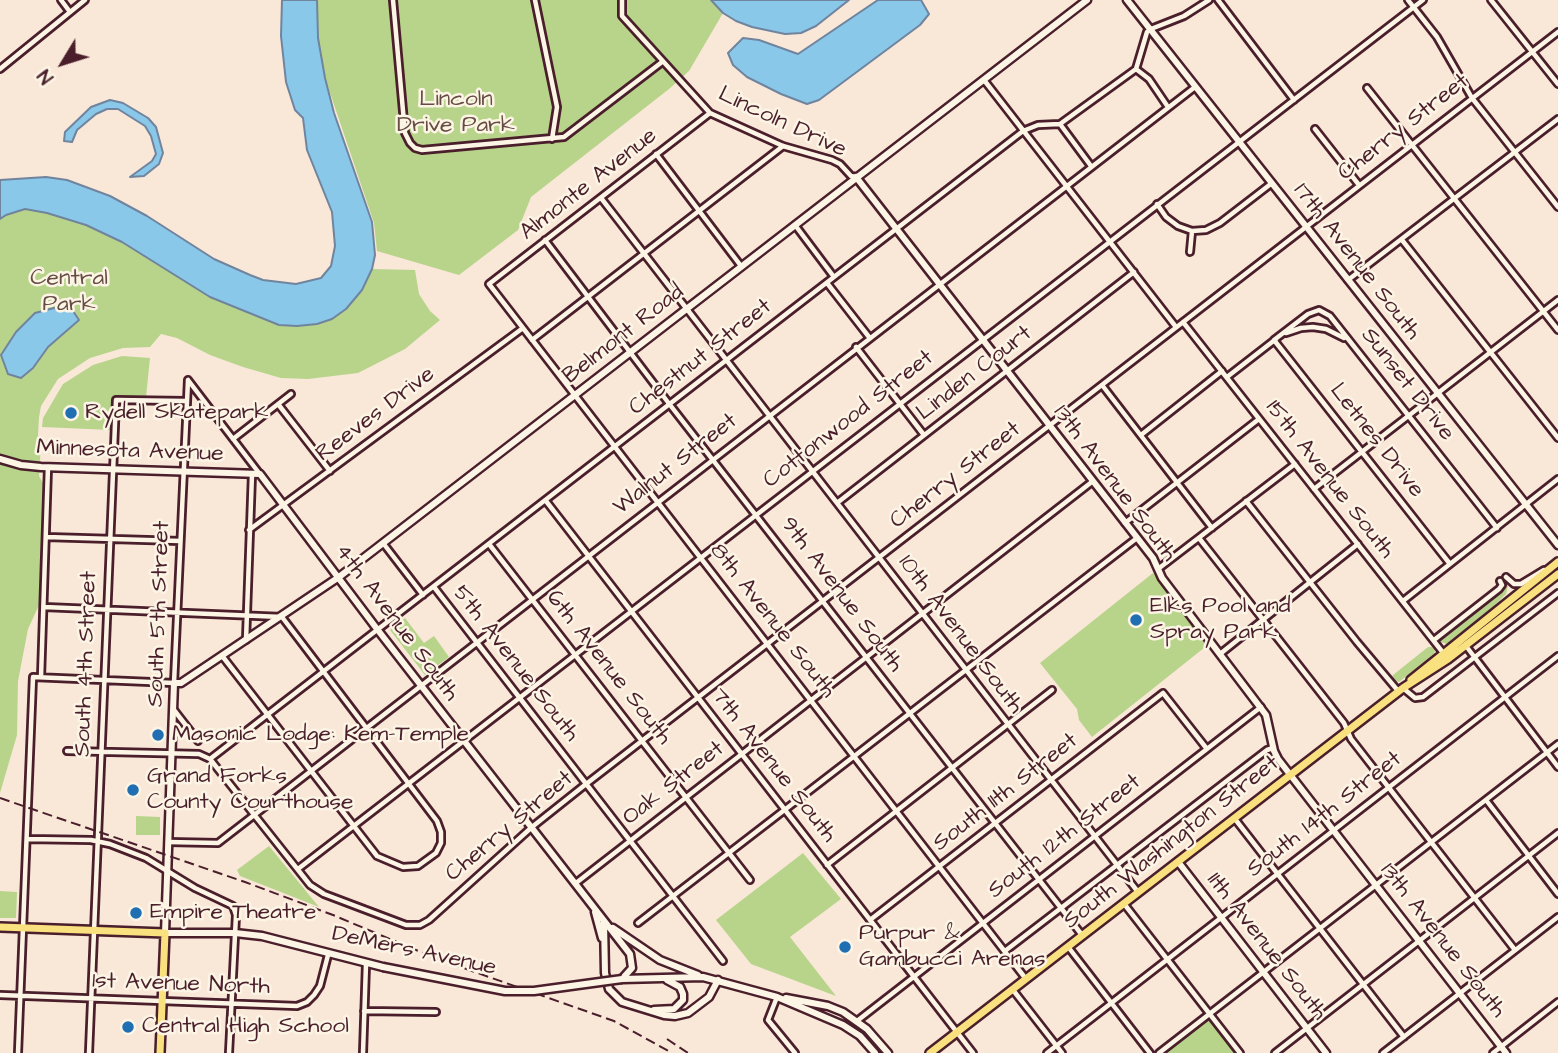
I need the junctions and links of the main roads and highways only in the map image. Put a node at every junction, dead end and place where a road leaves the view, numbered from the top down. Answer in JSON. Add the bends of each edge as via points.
{"nodes":[{"id":1,"x":1558,"y":562,"type":"edge"},
{"id":2,"x":1558,"y":574,"type":"edge"},
{"id":3,"x":1401,"y":690,"type":"junction"},
{"id":4,"x":0,"y":927,"type":"edge"},
{"id":5,"x":160,"y":1053,"type":"edge"},
{"id":6,"x":930,"y":1053,"type":"edge"}],
"edges":[{"from":1,"to":3,"type":"main road","name":"South Washington Street"},
{"from":2,"to":3,"type":"main road","name":"South Washington Street"},
{"from":3,"to":6,"type":"main road","name":"South Washington Street"},
{"from":4,"to":5,"type":"main road","name":"DeMers Avenue","via":[[165,933]]}]}
